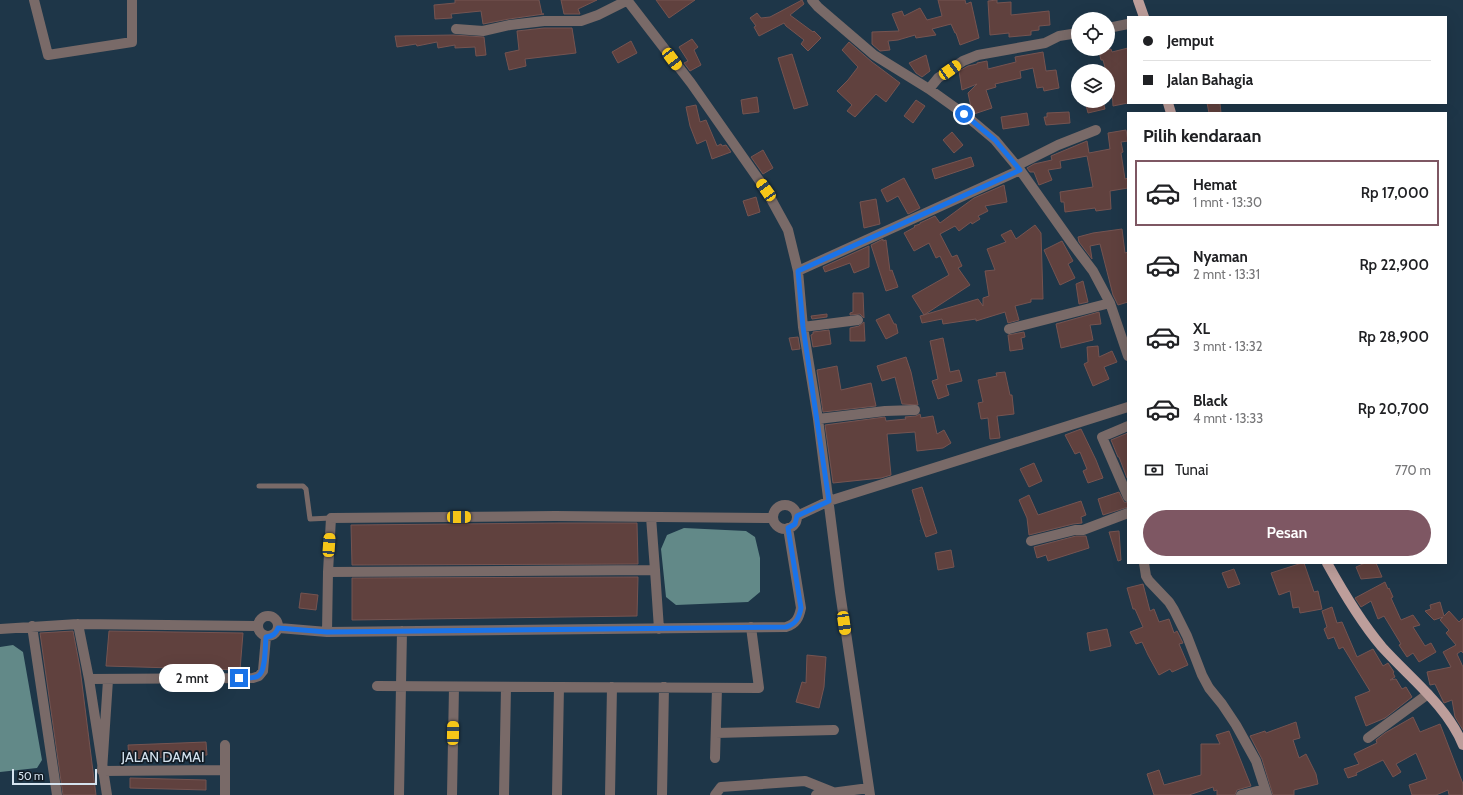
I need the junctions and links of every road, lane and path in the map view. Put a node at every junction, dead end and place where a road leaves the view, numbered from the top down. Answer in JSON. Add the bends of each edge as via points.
{"nodes":[{"id":1,"x":34,"y":0,"type":"edge"},
{"id":2,"x":132,"y":0,"type":"edge"},
{"id":3,"x":627,"y":0,"type":"edge"},
{"id":4,"x":812,"y":0,"type":"edge"},
{"id":5,"x":1138,"y":0,"type":"edge"},
{"id":6,"x":1144,"y":16,"type":"edge"},
{"id":7,"x":1127,"y":24,"type":"edge"},
{"id":8,"x":1115,"y":27,"type":"edge"},
{"id":9,"x":456,"y":29,"type":"dead end"},
{"id":10,"x":1071,"y":34,"type":"edge"},
{"id":11,"x":929,"y":89,"type":"junction"},
{"id":12,"x":1096,"y":130,"type":"dead end"},
{"id":13,"x":1018,"y":168,"type":"junction"},
{"id":14,"x":798,"y":271,"type":"junction"},
{"id":15,"x":1110,"y":303,"type":"junction"},
{"id":16,"x":858,"y":320,"type":"dead end"},
{"id":17,"x":803,"y":327,"type":"junction"},
{"id":18,"x":1008,"y":329,"type":"dead end"},
{"id":19,"x":1127,"y":353,"type":"edge"},
{"id":20,"x":1127,"y":407,"type":"edge"},
{"id":21,"x":915,"y":410,"type":"dead end"},
{"id":22,"x":818,"y":419,"type":"junction"},
{"id":23,"x":1127,"y":426,"type":"edge"},
{"id":24,"x":258,"y":486,"type":"dead end"},
{"id":25,"x":1127,"y":495,"type":"edge"},
{"id":26,"x":829,"y":501,"type":"junction"},
{"id":27,"x":1127,"y":513,"type":"edge"},
{"id":28,"x":797,"y":516,"type":"junction"},
{"id":29,"x":651,"y":517,"type":"junction"},
{"id":30,"x":331,"y":518,"type":"junction"},
{"id":31,"x":773,"y":518,"type":"junction"},
{"id":32,"x":788,"y":528,"type":"junction"},
{"id":33,"x":1031,"y":541,"type":"dead end"},
{"id":34,"x":1144,"y":564,"type":"edge"},
{"id":35,"x":1327,"y":564,"type":"edge"},
{"id":36,"x":655,"y":570,"type":"junction"},
{"id":37,"x":328,"y":572,"type":"junction"},
{"id":38,"x":78,"y":624,"type":"junction"},
{"id":39,"x":32,"y":626,"type":"junction"},
{"id":40,"x":257,"y":626,"type":"junction"},
{"id":41,"x":752,"y":627,"type":"junction"},
{"id":42,"x":278,"y":628,"type":"junction"},
{"id":43,"x":0,"y":629,"type":"edge"},
{"id":44,"x":659,"y":629,"type":"junction"},
{"id":45,"x":402,"y":631,"type":"junction"},
{"id":46,"x":327,"y":632,"type":"junction"},
{"id":47,"x":266,"y":637,"type":"junction"},
{"id":48,"x":89,"y":679,"type":"junction"},
{"id":49,"x":108,"y":680,"type":"junction"},
{"id":50,"x":377,"y":686,"type":"dead end"},
{"id":51,"x":401,"y":686,"type":"junction"},
{"id":52,"x":454,"y":686,"type":"junction"},
{"id":53,"x":506,"y":687,"type":"junction"},
{"id":54,"x":559,"y":687,"type":"junction"},
{"id":55,"x":612,"y":687,"type":"junction"},
{"id":56,"x":664,"y":687,"type":"junction"},
{"id":57,"x":717,"y":688,"type":"junction"},
{"id":58,"x":1428,"y":694,"type":"junction"},
{"id":59,"x":834,"y":730,"type":"dead end"},
{"id":60,"x":1460,"y":730,"type":"edge"},
{"id":61,"x":716,"y":733,"type":"junction"},
{"id":62,"x":1368,"y":738,"type":"dead end"},
{"id":63,"x":225,"y":745,"type":"dead end"},
{"id":64,"x":1463,"y":745,"type":"edge"},
{"id":65,"x":715,"y":758,"type":"dead end"},
{"id":66,"x":224,"y":770,"type":"junction"},
{"id":67,"x":102,"y":771,"type":"junction"},
{"id":68,"x":836,"y":792,"type":"junction"},
{"id":69,"x":870,"y":792,"type":"edge"},
{"id":70,"x":1266,"y":792,"type":"edge"},
{"id":71,"x":57,"y":795,"type":"edge"},
{"id":72,"x":107,"y":795,"type":"edge"},
{"id":73,"x":225,"y":795,"type":"edge"},
{"id":74,"x":400,"y":795,"type":"edge"},
{"id":75,"x":452,"y":795,"type":"edge"},
{"id":76,"x":504,"y":795,"type":"edge"},
{"id":77,"x":557,"y":795,"type":"edge"},
{"id":78,"x":610,"y":795,"type":"edge"},
{"id":79,"x":662,"y":795,"type":"edge"},
{"id":80,"x":715,"y":795,"type":"edge"},
{"id":81,"x":816,"y":795,"type":"edge"},
{"id":82,"x":1241,"y":795,"type":"edge"}],
"edges":[{"from":1,"to":2,"type":"street","via":[[48,55],[132,42]]},
{"from":3,"to":9,"type":"street","via":[[581,22],[544,21],[483,31]]},
{"from":3,"to":14,"type":"street","via":[[691,84],[766,190],[788,230]]},
{"from":4,"to":11,"type":"street","via":[[874,55]]},
{"from":5,"to":6,"type":"main road"},
{"from":7,"to":8,"type":"street"},
{"from":10,"to":11,"type":"street","via":[[1059,36],[1045,43],[978,55],[963,61],[938,78]]},
{"from":11,"to":13,"type":"street","via":[[995,140]]},
{"from":12,"to":13,"type":"street","via":[[1058,145]]},
{"from":13,"to":14,"type":"street"},
{"from":13,"to":15,"type":"street","via":[[1093,271]]},
{"from":14,"to":17,"type":"street"},
{"from":15,"to":18,"type":"street"},
{"from":15,"to":19,"type":"street"},
{"from":16,"to":17,"type":"street"},
{"from":17,"to":22,"type":"street"},
{"from":20,"to":26,"type":"street"},
{"from":21,"to":22,"type":"street"},
{"from":22,"to":26,"type":"street"},
{"from":23,"to":25,"type":"street","via":[[1102,437]]},
{"from":24,"to":30,"type":"lane","via":[[303,486],[306,490],[310,519]]},
{"from":26,"to":28,"type":"street"},
{"from":26,"to":69,"type":"street"},
{"from":27,"to":33,"type":"street","via":[[1083,530]]},
{"from":28,"to":31,"type":"street","via":[[794,508],[786,505],[778,507]]},
{"from":28,"to":32,"type":"street","via":[[795,524]]},
{"from":29,"to":30,"type":"street"},
{"from":29,"to":31,"type":"street"},
{"from":29,"to":36,"type":"street"},
{"from":30,"to":37,"type":"street"},
{"from":31,"to":32,"type":"street","via":[[777,525],[784,529]]},
{"from":32,"to":41,"type":"street","via":[[801,608],[800,616],[793,625],[786,627]]},
{"from":34,"to":70,"type":"street","via":[[1149,581],[1170,602],[1209,688],[1236,725],[1256,761]]},
{"from":35,"to":58,"type":"main road","via":[[1349,603],[1382,646]]},
{"from":36,"to":37,"type":"street"},
{"from":36,"to":44,"type":"street"},
{"from":37,"to":46,"type":"street"},
{"from":38,"to":39,"type":"street"},
{"from":38,"to":40,"type":"street"},
{"from":38,"to":48,"type":"street"},
{"from":39,"to":43,"type":"street"},
{"from":39,"to":71,"type":"street"},
{"from":40,"to":42,"type":"street","via":[[263,617],[269,616],[278,622]]},
{"from":40,"to":47,"type":"street","via":[[258,631]]},
{"from":41,"to":44,"type":"street"},
{"from":41,"to":57,"type":"street","via":[[759,688]]},
{"from":42,"to":46,"type":"street"},
{"from":42,"to":47,"type":"street","via":[[276,633]]},
{"from":44,"to":45,"type":"street"},
{"from":45,"to":46,"type":"street"},
{"from":45,"to":51,"type":"street"},
{"from":47,"to":49,"type":"street","via":[[263,671],[253,678]]},
{"from":48,"to":49,"type":"street"},
{"from":48,"to":67,"type":"street"},
{"from":49,"to":67,"type":"street"},
{"from":50,"to":51,"type":"street"},
{"from":51,"to":52,"type":"street"},
{"from":51,"to":74,"type":"street"},
{"from":52,"to":53,"type":"street"},
{"from":52,"to":75,"type":"street"},
{"from":53,"to":54,"type":"street"},
{"from":53,"to":76,"type":"street"},
{"from":54,"to":55,"type":"street"},
{"from":54,"to":77,"type":"street"},
{"from":55,"to":56,"type":"street"},
{"from":55,"to":78,"type":"street"},
{"from":56,"to":57,"type":"street"},
{"from":56,"to":79,"type":"street"},
{"from":57,"to":61,"type":"street"},
{"from":58,"to":60,"type":"main road"},
{"from":58,"to":62,"type":"street"},
{"from":59,"to":61,"type":"street"},
{"from":60,"to":64,"type":"main road"},
{"from":61,"to":65,"type":"street"},
{"from":63,"to":66,"type":"street"},
{"from":66,"to":67,"type":"street","name":"JALAN DAMAI"},
{"from":66,"to":73,"type":"street"},
{"from":67,"to":72,"type":"street"},
{"from":68,"to":69,"type":"street"},
{"from":68,"to":80,"type":"street","via":[[805,781],[721,787]]},
{"from":68,"to":81,"type":"street"},
{"from":70,"to":82,"type":"street"}]}
